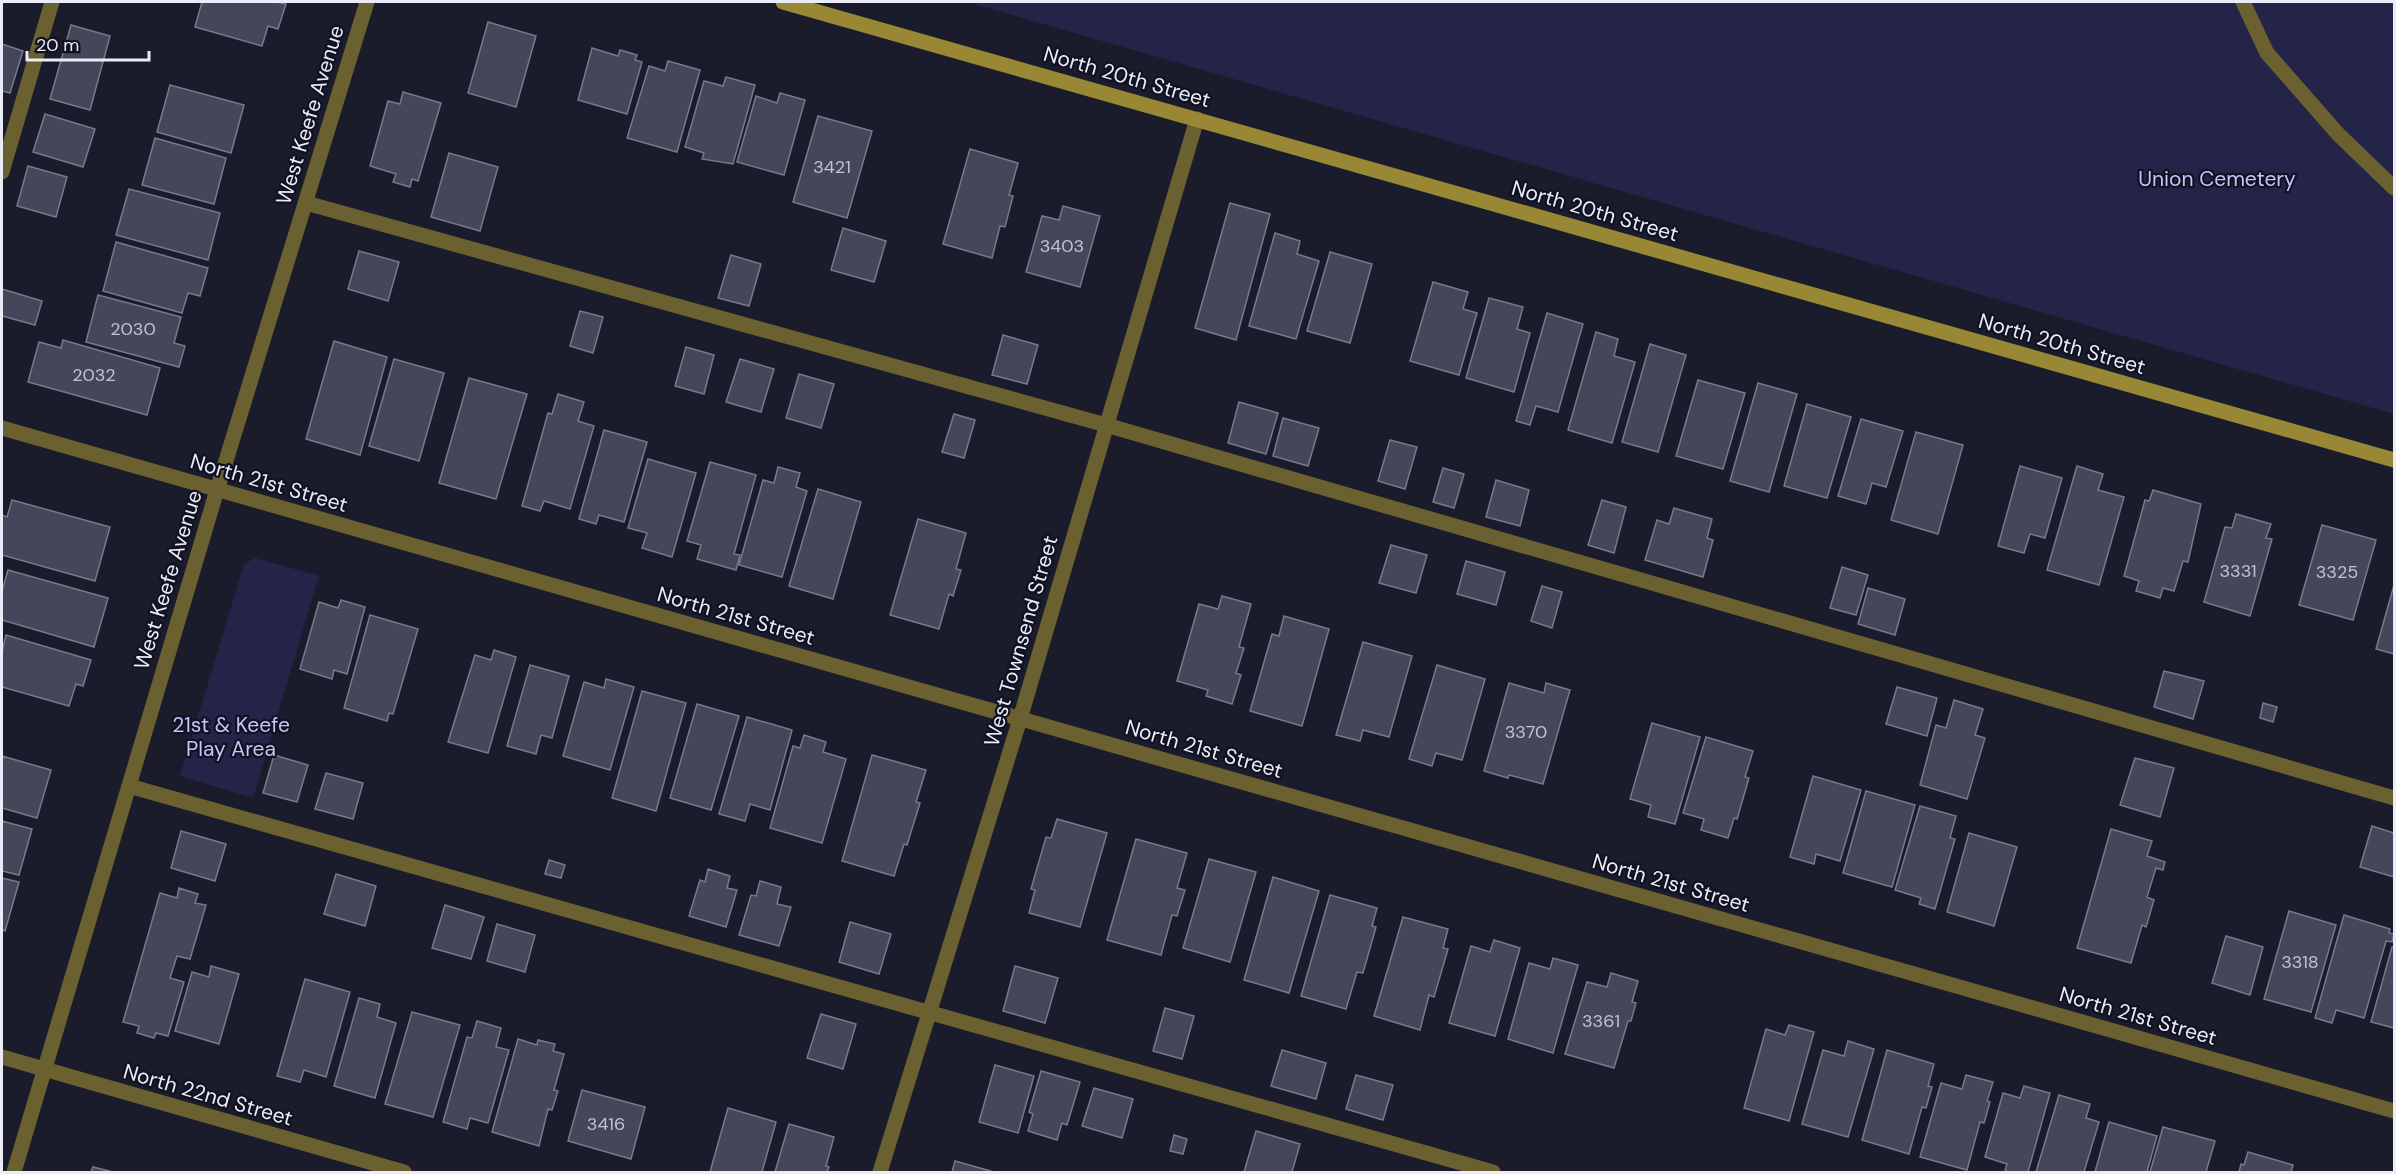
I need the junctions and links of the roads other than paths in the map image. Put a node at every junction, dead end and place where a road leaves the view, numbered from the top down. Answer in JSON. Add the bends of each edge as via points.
{"nodes":[{"id":1,"x":52,"y":2,"type":"edge"},
{"id":2,"x":367,"y":2,"type":"edge"},
{"id":3,"x":783,"y":2,"type":"edge"},
{"id":4,"x":2242,"y":2,"type":"edge"},
{"id":5,"x":1197,"y":119,"type":"junction"},
{"id":6,"x":8,"y":123,"type":"edge"},
{"id":7,"x":2,"y":172,"type":"edge"},
{"id":8,"x":2394,"y":188,"type":"edge"},
{"id":9,"x":306,"y":203,"type":"junction"},
{"id":10,"x":1106,"y":425,"type":"junction"},
{"id":11,"x":2,"y":428,"type":"edge"},
{"id":12,"x":2394,"y":460,"type":"edge"},
{"id":13,"x":217,"y":490,"type":"junction"},
{"id":14,"x":1020,"y":719,"type":"junction"},
{"id":15,"x":129,"y":786,"type":"junction"},
{"id":16,"x":2394,"y":798,"type":"edge"},
{"id":17,"x":929,"y":1013,"type":"junction"},
{"id":18,"x":2,"y":1058,"type":"edge"},
{"id":19,"x":45,"y":1070,"type":"junction"},
{"id":20,"x":2394,"y":1111,"type":"edge"},
{"id":21,"x":14,"y":1173,"type":"edge"},
{"id":22,"x":404,"y":1173,"type":"edge"},
{"id":23,"x":880,"y":1173,"type":"edge"},
{"id":24,"x":1493,"y":1173,"type":"edge"}],
"edges":[{"from":1,"to":6,"type":"street"},
{"from":2,"to":9,"type":"street","name":"West Keefe Avenue"},
{"from":3,"to":5,"type":"main road","name":"North 20th Street"},
{"from":4,"to":8,"type":"street","via":[[2267,53],[2338,134]]},
{"from":5,"to":10,"type":"street","name":"West Townsend Street"},
{"from":5,"to":12,"type":"main road","name":"North 20th Street"},
{"from":6,"to":7,"type":"street"},
{"from":9,"to":10,"type":"street"},
{"from":9,"to":13,"type":"street","name":"West Keefe Avenue"},
{"from":10,"to":14,"type":"street","name":"West Townsend Street"},
{"from":10,"to":16,"type":"street"},
{"from":11,"to":13,"type":"street","name":"North 21st Street"},
{"from":13,"to":14,"type":"street","name":"North 21st Street"},
{"from":13,"to":15,"type":"street","name":"West Keefe Avenue"},
{"from":14,"to":17,"type":"street","name":"West Townsend Street"},
{"from":14,"to":20,"type":"street","name":"North 21st Street"},
{"from":15,"to":17,"type":"street"},
{"from":15,"to":19,"type":"street","name":"West Keefe Avenue"},
{"from":17,"to":23,"type":"street","name":"West Townsend Street"},
{"from":17,"to":24,"type":"street"},
{"from":18,"to":19,"type":"street","name":"North 22nd Street"},
{"from":19,"to":21,"type":"street","name":"West Keefe Avenue"},
{"from":19,"to":22,"type":"street","name":"North 22nd Street"}]}
